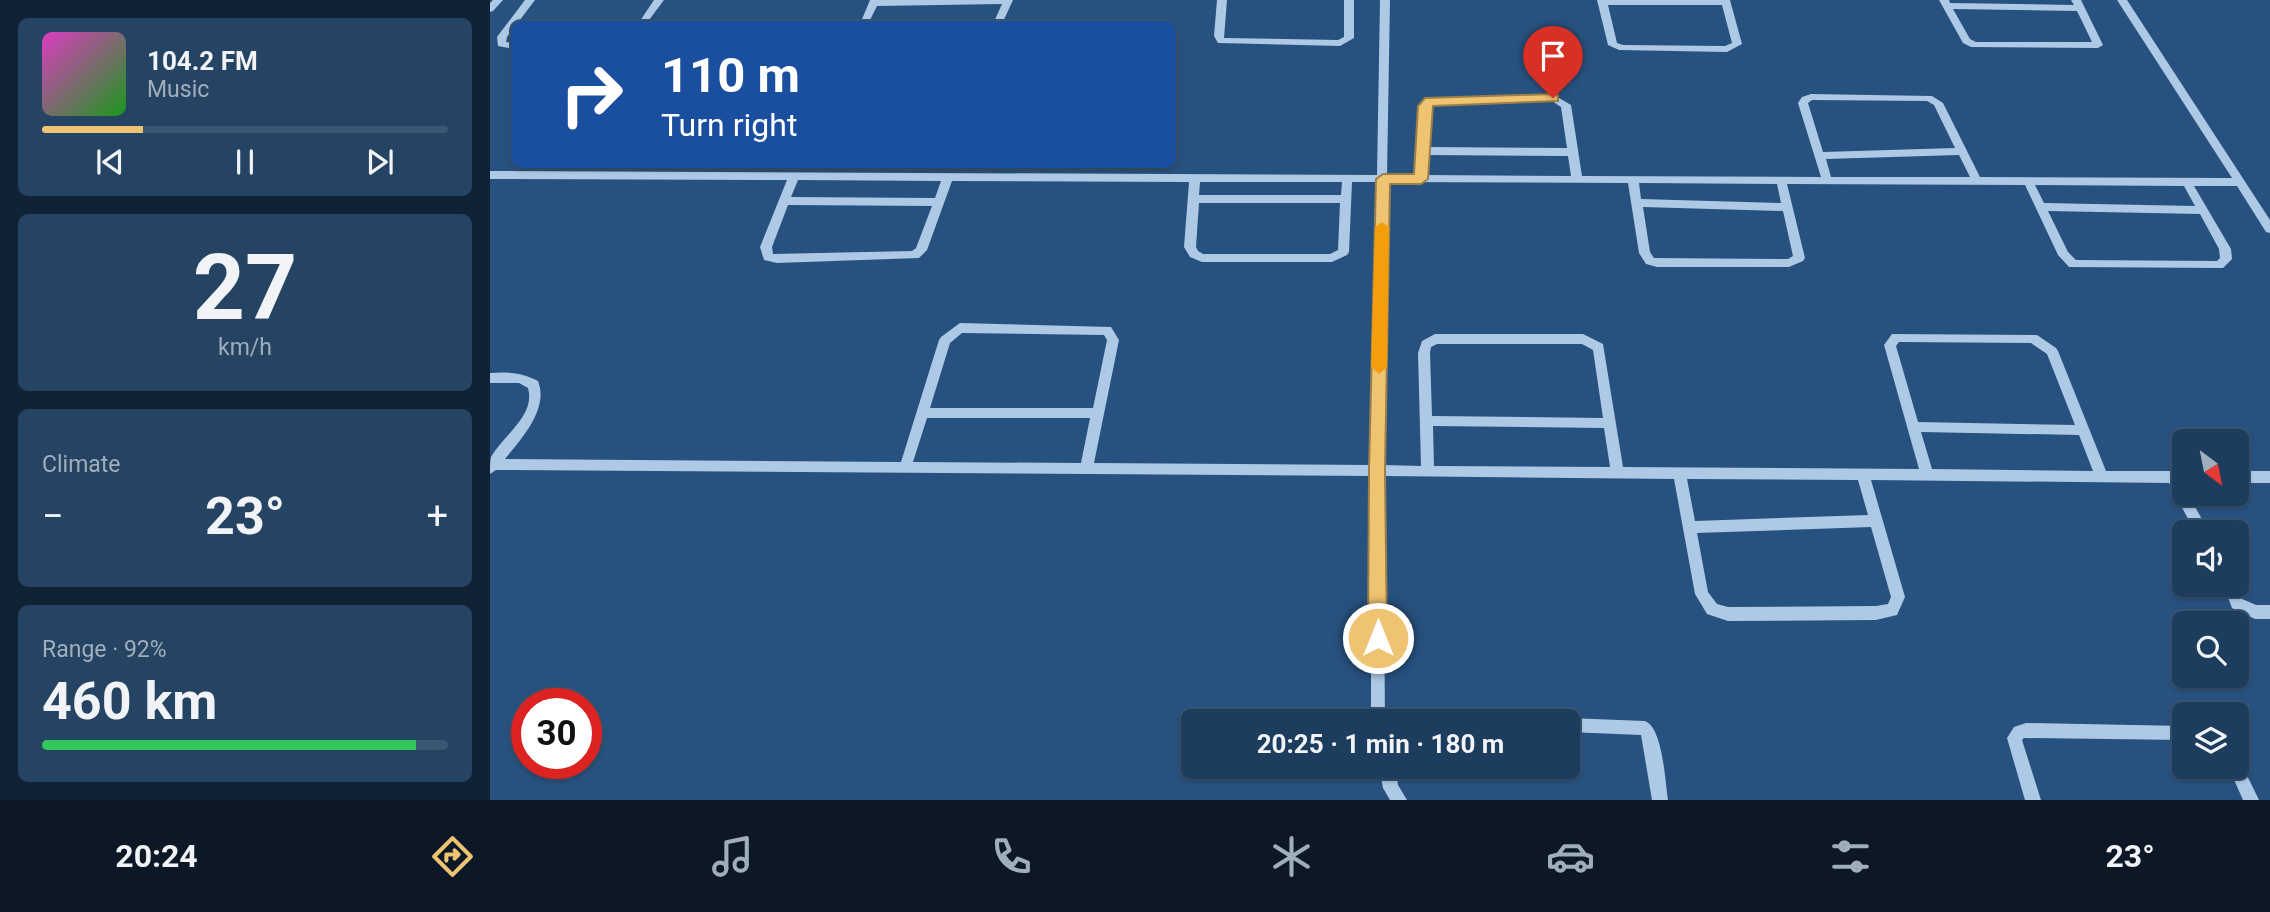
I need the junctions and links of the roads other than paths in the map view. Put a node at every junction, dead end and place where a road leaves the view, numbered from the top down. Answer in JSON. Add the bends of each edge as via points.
{"nodes":[{"id":1,"x":498,"y":0,"type":"edge"},
{"id":2,"x":530,"y":0,"type":"edge"},
{"id":3,"x":659,"y":0,"type":"edge"},
{"id":4,"x":1222,"y":0,"type":"edge"},
{"id":5,"x":1349,"y":0,"type":"edge"},
{"id":6,"x":1385,"y":0,"type":"edge"},
{"id":7,"x":2122,"y":0,"type":"edge"},
{"id":8,"x":1008,"y":1,"type":"edge"},
{"id":9,"x":1602,"y":1,"type":"edge"},
{"id":10,"x":1725,"y":1,"type":"edge"},
{"id":11,"x":874,"y":2,"type":"edge"},
{"id":12,"x":1946,"y":3,"type":"edge"},
{"id":13,"x":2078,"y":4,"type":"edge"},
{"id":14,"x":490,"y":9,"type":"edge"},
{"id":15,"x":514,"y":21,"type":"edge"},
{"id":16,"x":644,"y":21,"type":"edge"},
{"id":17,"x":865,"y":21,"type":"edge"},
{"id":18,"x":999,"y":21,"type":"edge"},
{"id":19,"x":511,"y":25,"type":"edge"},
{"id":20,"x":511,"y":46,"type":"edge"},
{"id":21,"x":1422,"y":151,"type":"junction"},
{"id":22,"x":1962,"y":151,"type":"junction"},
{"id":23,"x":1573,"y":152,"type":"junction"},
{"id":24,"x":1820,"y":156,"type":"junction"},
{"id":25,"x":604,"y":168,"type":"edge"},
{"id":26,"x":758,"y":168,"type":"edge"},
{"id":27,"x":998,"y":168,"type":"edge"},
{"id":28,"x":1144,"y":168,"type":"edge"},
{"id":29,"x":490,"y":175,"type":"edge"},
{"id":30,"x":599,"y":176,"type":"junction"},
{"id":31,"x":755,"y":176,"type":"junction"},
{"id":32,"x":794,"y":176,"type":"junction"},
{"id":33,"x":948,"y":177,"type":"junction"},
{"id":34,"x":995,"y":177,"type":"junction"},
{"id":35,"x":1143,"y":178,"type":"junction"},
{"id":36,"x":1195,"y":178,"type":"junction"},
{"id":37,"x":1347,"y":178,"type":"junction"},
{"id":38,"x":1383,"y":179,"type":"junction"},
{"id":39,"x":1421,"y":179,"type":"junction"},
{"id":40,"x":1577,"y":179,"type":"junction"},
{"id":41,"x":1633,"y":180,"type":"junction"},
{"id":42,"x":1781,"y":180,"type":"junction"},
{"id":43,"x":1827,"y":180,"type":"junction"},
{"id":44,"x":1977,"y":181,"type":"junction"},
{"id":45,"x":2028,"y":181,"type":"junction"},
{"id":46,"x":2187,"y":182,"type":"junction"},
{"id":47,"x":2238,"y":182,"type":"junction"},
{"id":48,"x":1194,"y":199,"type":"junction"},
{"id":49,"x":1346,"y":199,"type":"junction"},
{"id":50,"x":784,"y":201,"type":"junction"},
{"id":51,"x":939,"y":202,"type":"junction"},
{"id":52,"x":1637,"y":203,"type":"junction"},
{"id":53,"x":1788,"y":207,"type":"junction"},
{"id":54,"x":2040,"y":207,"type":"junction"},
{"id":55,"x":2203,"y":210,"type":"junction"},
{"id":56,"x":2270,"y":229,"type":"edge"},
{"id":57,"x":490,"y":377,"type":"edge"},
{"id":58,"x":923,"y":413,"type":"junction"},
{"id":59,"x":1096,"y":413,"type":"junction"},
{"id":60,"x":1426,"y":421,"type":"junction"},
{"id":61,"x":1610,"y":423,"type":"junction"},
{"id":62,"x":1913,"y":427,"type":"junction"},
{"id":63,"x":2084,"y":430,"type":"junction"},
{"id":64,"x":491,"y":466,"type":"edge"},
{"id":65,"x":905,"y":468,"type":"junction"},
{"id":66,"x":1086,"y":469,"type":"junction"},
{"id":67,"x":1377,"y":470,"type":"junction"},
{"id":68,"x":1428,"y":471,"type":"junction"},
{"id":69,"x":1617,"y":472,"type":"junction"},
{"id":70,"x":1678,"y":472,"type":"junction"},
{"id":71,"x":1863,"y":474,"type":"junction"},
{"id":72,"x":1927,"y":475,"type":"junction"},
{"id":73,"x":2102,"y":476,"type":"junction"},
{"id":74,"x":2172,"y":477,"type":"edge"},
{"id":75,"x":2249,"y":477,"type":"edge"},
{"id":76,"x":2270,"y":477,"type":"edge"},
{"id":77,"x":1876,"y":521,"type":"junction"},
{"id":78,"x":1689,"y":527,"type":"junction"},
{"id":79,"x":2235,"y":597,"type":"edge"},
{"id":80,"x":2270,"y":612,"type":"edge"},
{"id":81,"x":1378,"y":709,"type":"edge"},
{"id":82,"x":1580,"y":725,"type":"edge"},
{"id":83,"x":2172,"y":733,"type":"edge"},
{"id":84,"x":1389,"y":779,"type":"edge"},
{"id":85,"x":2241,"y":779,"type":"edge"},
{"id":86,"x":1399,"y":800,"type":"edge"},
{"id":87,"x":1660,"y":800,"type":"edge"},
{"id":88,"x":2033,"y":800,"type":"edge"},
{"id":89,"x":2251,"y":800,"type":"edge"}],
"edges":[{"from":1,"to":14,"type":"street"},
{"from":2,"to":15,"type":"street"},
{"from":3,"to":16,"type":"street"},
{"from":4,"to":5,"type":"street","via":[[1222,41],[1340,43],[1349,38]]},
{"from":6,"to":38,"type":"street"},
{"from":7,"to":47,"type":"street"},
{"from":8,"to":11,"type":"street"},
{"from":8,"to":18,"type":"street"},
{"from":9,"to":10,"type":"street"},
{"from":9,"to":10,"type":"street","via":[[1613,44],[1622,48],[1727,49],[1737,44]]},
{"from":11,"to":17,"type":"street"},
{"from":12,"to":13,"type":"street"},
{"from":12,"to":13,"type":"street","via":[[1966,41],[1973,45],[2098,45]]},
{"from":19,"to":20,"type":"street","via":[[501,44]]},
{"from":21,"to":23,"type":"street"},
{"from":21,"to":23,"type":"street","via":[[1424,106],[1430,102],[1553,98],[1566,105]]},
{"from":21,"to":39,"type":"street"},
{"from":22,"to":24,"type":"street"},
{"from":22,"to":24,"type":"street","via":[[1938,103],[1929,98],[1811,97],[1803,103]]},
{"from":22,"to":44,"type":"street"},
{"from":23,"to":40,"type":"street"},
{"from":24,"to":43,"type":"street"},
{"from":25,"to":30,"type":"street"},
{"from":26,"to":31,"type":"street"},
{"from":27,"to":34,"type":"street"},
{"from":28,"to":35,"type":"street"},
{"from":29,"to":30,"type":"street"},
{"from":30,"to":31,"type":"street"},
{"from":31,"to":32,"type":"street"},
{"from":32,"to":33,"type":"street"},
{"from":32,"to":50,"type":"street"},
{"from":33,"to":34,"type":"street"},
{"from":33,"to":51,"type":"street"},
{"from":34,"to":35,"type":"street"},
{"from":35,"to":36,"type":"street"},
{"from":36,"to":37,"type":"street"},
{"from":36,"to":48,"type":"street"},
{"from":37,"to":38,"type":"street"},
{"from":37,"to":49,"type":"street"},
{"from":38,"to":39,"type":"street"},
{"from":38,"to":67,"type":"street"},
{"from":39,"to":40,"type":"street"},
{"from":40,"to":41,"type":"street"},
{"from":41,"to":42,"type":"street"},
{"from":41,"to":52,"type":"street"},
{"from":42,"to":43,"type":"street"},
{"from":42,"to":53,"type":"street"},
{"from":43,"to":44,"type":"street"},
{"from":44,"to":45,"type":"street"},
{"from":45,"to":46,"type":"street"},
{"from":45,"to":54,"type":"street"},
{"from":46,"to":47,"type":"street"},
{"from":46,"to":55,"type":"street"},
{"from":47,"to":56,"type":"street"},
{"from":48,"to":49,"type":"street"},
{"from":48,"to":49,"type":"street","via":[[1190,247],[1202,258],[1332,258],[1343,252]]},
{"from":50,"to":51,"type":"street"},
{"from":50,"to":51,"type":"street","via":[[766,247],[768,257],[777,259],[915,255]]},
{"from":52,"to":53,"type":"street"},
{"from":52,"to":53,"type":"street","via":[[1645,253],[1657,263],[1789,263],[1799,254]]},
{"from":54,"to":55,"type":"street"},
{"from":54,"to":55,"type":"street","via":[[2073,264],[2219,265],[2226,259],[2225,248]]},
{"from":57,"to":64,"type":"street","via":[[523,379],[538,391],[537,402]]},
{"from":58,"to":59,"type":"street"},
{"from":58,"to":59,"type":"street","via":[[945,340],[960,328],[1107,330],[1114,340]]},
{"from":58,"to":65,"type":"street"},
{"from":59,"to":66,"type":"street"},
{"from":60,"to":61,"type":"street"},
{"from":60,"to":61,"type":"street","via":[[1424,353],[1426,344],[1435,339],[1583,339],[1599,347]]},
{"from":60,"to":68,"type":"street"},
{"from":61,"to":69,"type":"street"},
{"from":62,"to":63,"type":"street"},
{"from":62,"to":63,"type":"street","via":[[1891,345],[1896,337],[2040,341],[2052,351]]},
{"from":62,"to":72,"type":"street"},
{"from":63,"to":73,"type":"street"},
{"from":64,"to":65,"type":"street"},
{"from":65,"to":66,"type":"street"},
{"from":66,"to":67,"type":"street"},
{"from":67,"to":68,"type":"street"},
{"from":67,"to":81,"type":"street"},
{"from":68,"to":69,"type":"street"},
{"from":69,"to":70,"type":"street"},
{"from":70,"to":71,"type":"street"},
{"from":70,"to":78,"type":"street"},
{"from":71,"to":72,"type":"street"},
{"from":71,"to":77,"type":"street"},
{"from":72,"to":73,"type":"street"},
{"from":73,"to":74,"type":"street"},
{"from":75,"to":76,"type":"street"},
{"from":77,"to":78,"type":"street"},
{"from":77,"to":78,"type":"street","via":[[1898,597],[1892,610],[1876,613],[1728,614],[1713,609],[1702,594]]},
{"from":79,"to":80,"type":"street","via":[[2237,603],[2255,612]]},
{"from":82,"to":87,"type":"street","via":[[1645,728]]},
{"from":83,"to":88,"type":"street","via":[[2020,732],[2014,738]]},
{"from":84,"to":86,"type":"street"},
{"from":85,"to":89,"type":"street"}]}
